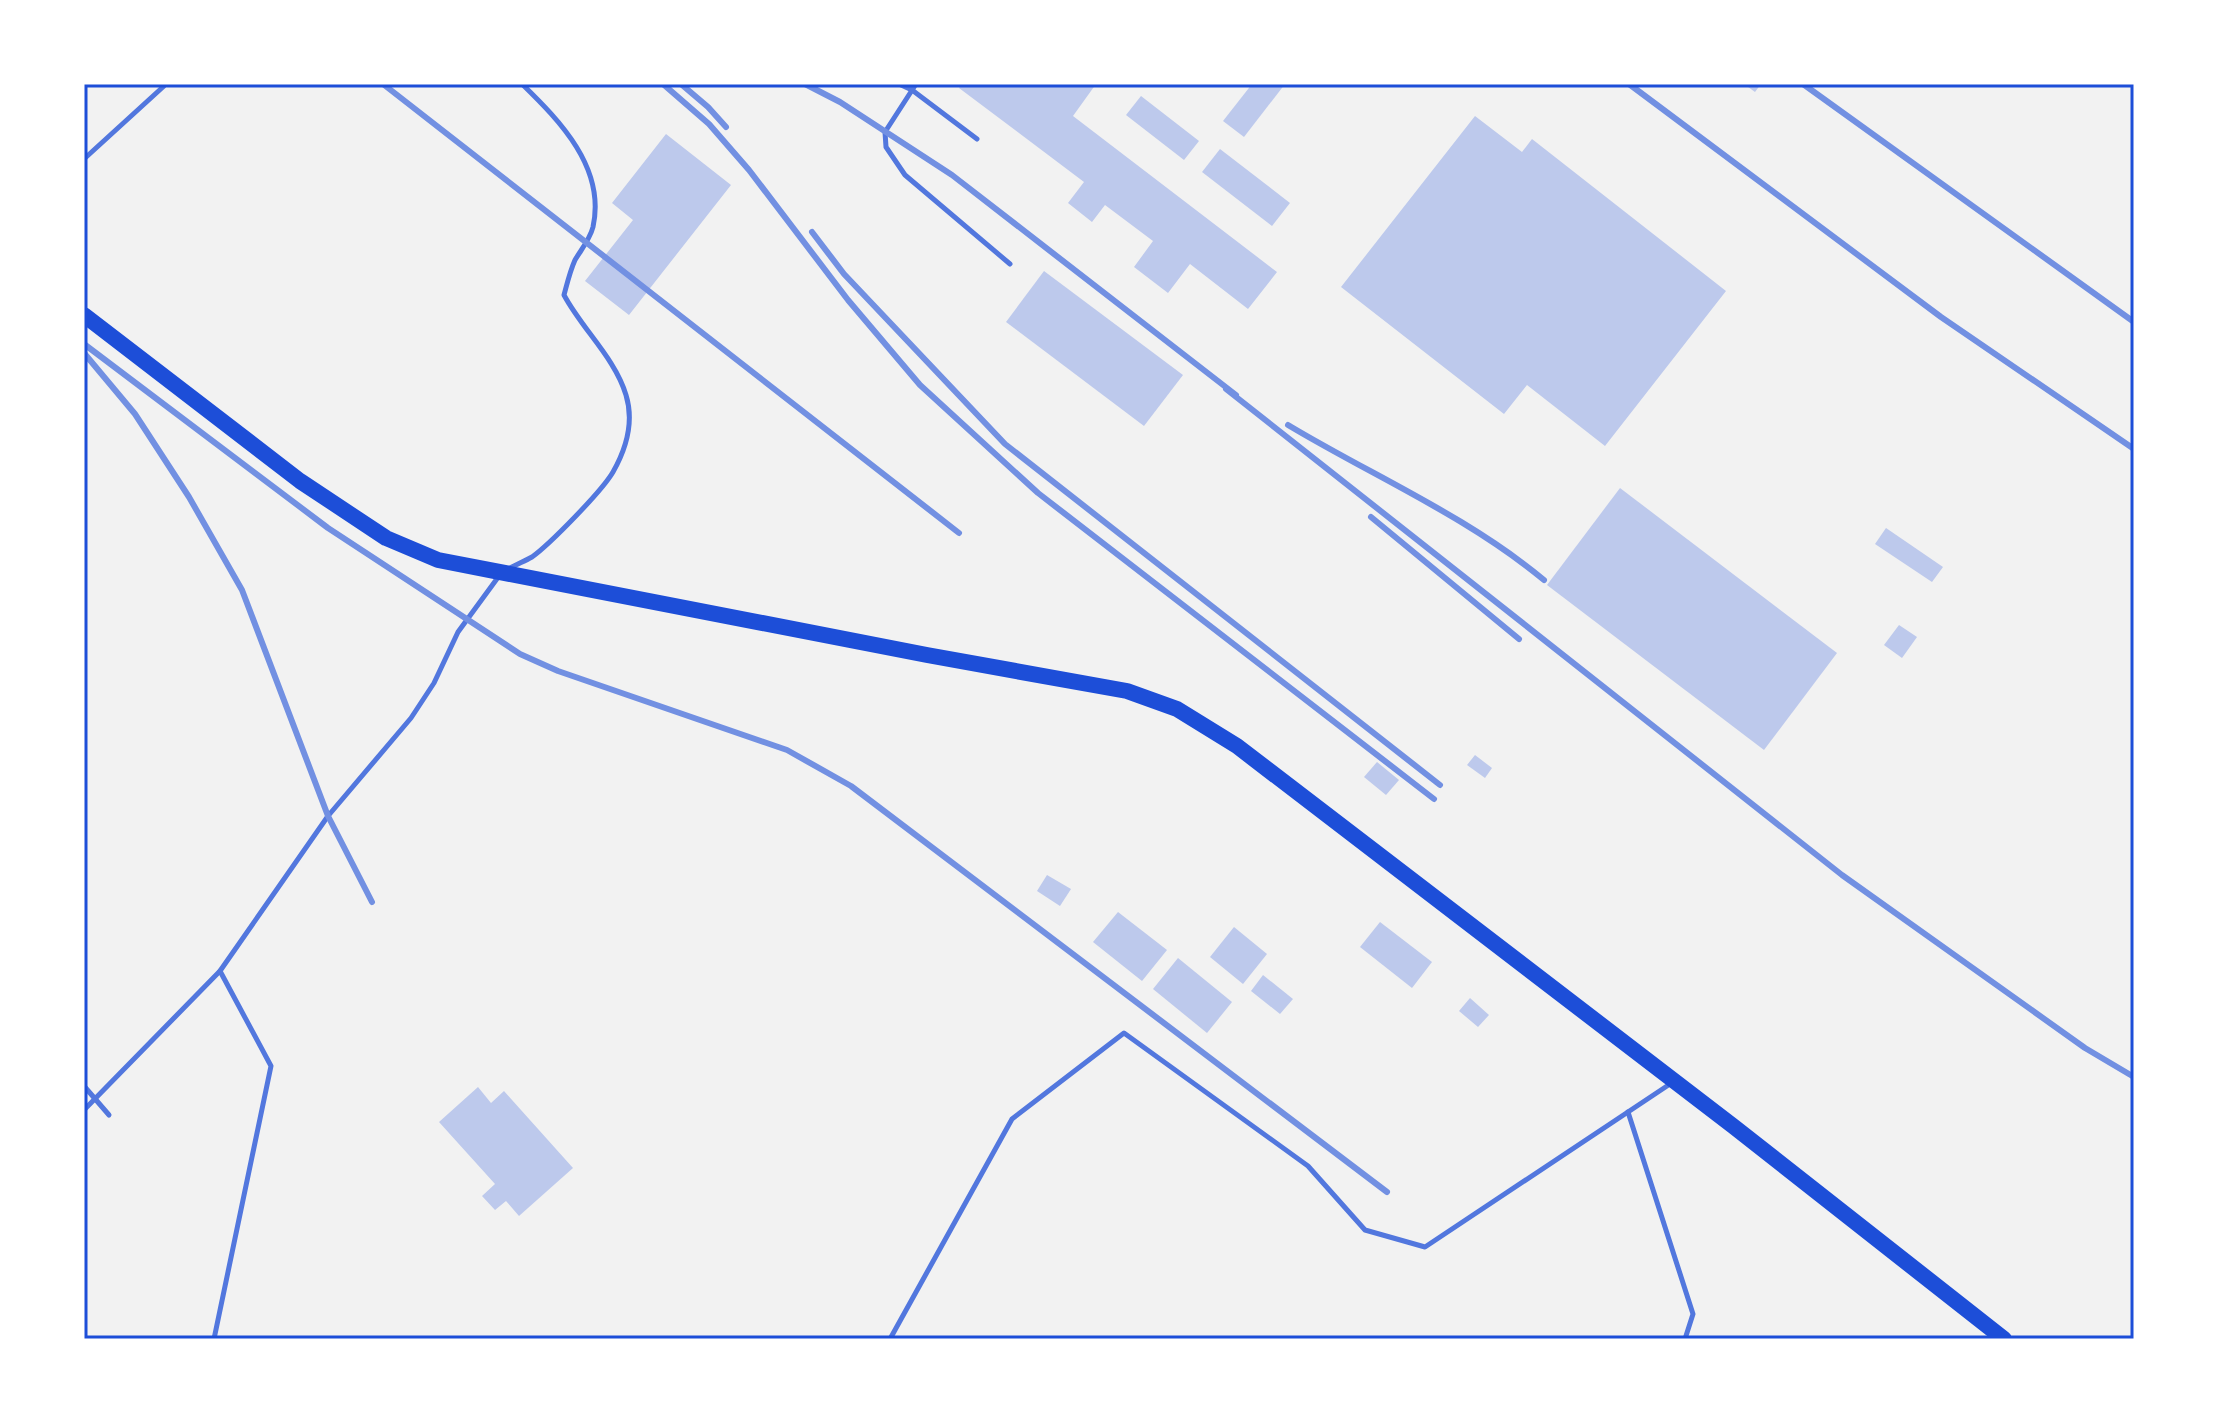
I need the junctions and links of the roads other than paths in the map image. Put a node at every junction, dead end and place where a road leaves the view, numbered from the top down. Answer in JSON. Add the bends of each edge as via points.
{"nodes":[{"id":1,"x":522,"y":84,"type":"edge"},
{"id":2,"x":899,"y":84,"type":"edge"},
{"id":3,"x":164,"y":86,"type":"dead end"},
{"id":4,"x":914,"y":87,"type":"edge"},
{"id":5,"x":977,"y":139,"type":"dead end"},
{"id":6,"x":84,"y":159,"type":"edge"},
{"id":7,"x":1010,"y":264,"type":"dead end"},
{"id":8,"x":84,"y":315,"type":"edge"},
{"id":9,"x":503,"y":571,"type":"junction"},
{"id":10,"x":220,"y":971,"type":"junction"},
{"id":11,"x":1674,"y":1081,"type":"junction"},
{"id":12,"x":84,"y":1086,"type":"edge"},
{"id":13,"x":96,"y":1099,"type":"junction"},
{"id":14,"x":84,"y":1110,"type":"edge"},
{"id":15,"x":1628,"y":1112,"type":"junction"},
{"id":16,"x":109,"y":1115,"type":"dead end"},
{"id":17,"x":214,"y":1339,"type":"edge"},
{"id":18,"x":890,"y":1339,"type":"edge"},
{"id":19,"x":1685,"y":1339,"type":"edge"},
{"id":20,"x":2004,"y":1339,"type":"edge"}],
"edges":[{"from":1,"to":9,"type":"lane","via":[[554,115],[584,160],[595,205],[592,229],[573,263],[564,295],[615,372],[630,411],[625,445],[612,474],[532,557]]},
{"from":2,"to":4,"type":"lane"},
{"from":3,"to":6,"type":"lane"},
{"from":4,"to":5,"type":"lane"},
{"from":4,"to":7,"type":"lane","via":[[885,132],[886,147],[905,175]]},
{"from":8,"to":9,"type":"main road","via":[[300,481],[386,538],[438,560]]},
{"from":9,"to":10,"type":"lane","via":[[458,632],[411,718],[328,816]]},
{"from":9,"to":11,"type":"main road","via":[[1127,691],[1177,709],[1237,746]]},
{"from":10,"to":13,"type":"lane"},
{"from":10,"to":17,"type":"lane","via":[[271,1066]]},
{"from":11,"to":15,"type":"lane"},
{"from":11,"to":20,"type":"main road"},
{"from":12,"to":13,"type":"lane"},
{"from":13,"to":14,"type":"lane"},
{"from":13,"to":16,"type":"lane"},
{"from":15,"to":18,"type":"lane","via":[[1425,1247],[1365,1230],[1308,1166],[1124,1033],[1012,1119]]},
{"from":15,"to":19,"type":"lane","via":[[1693,1314]]}]}
